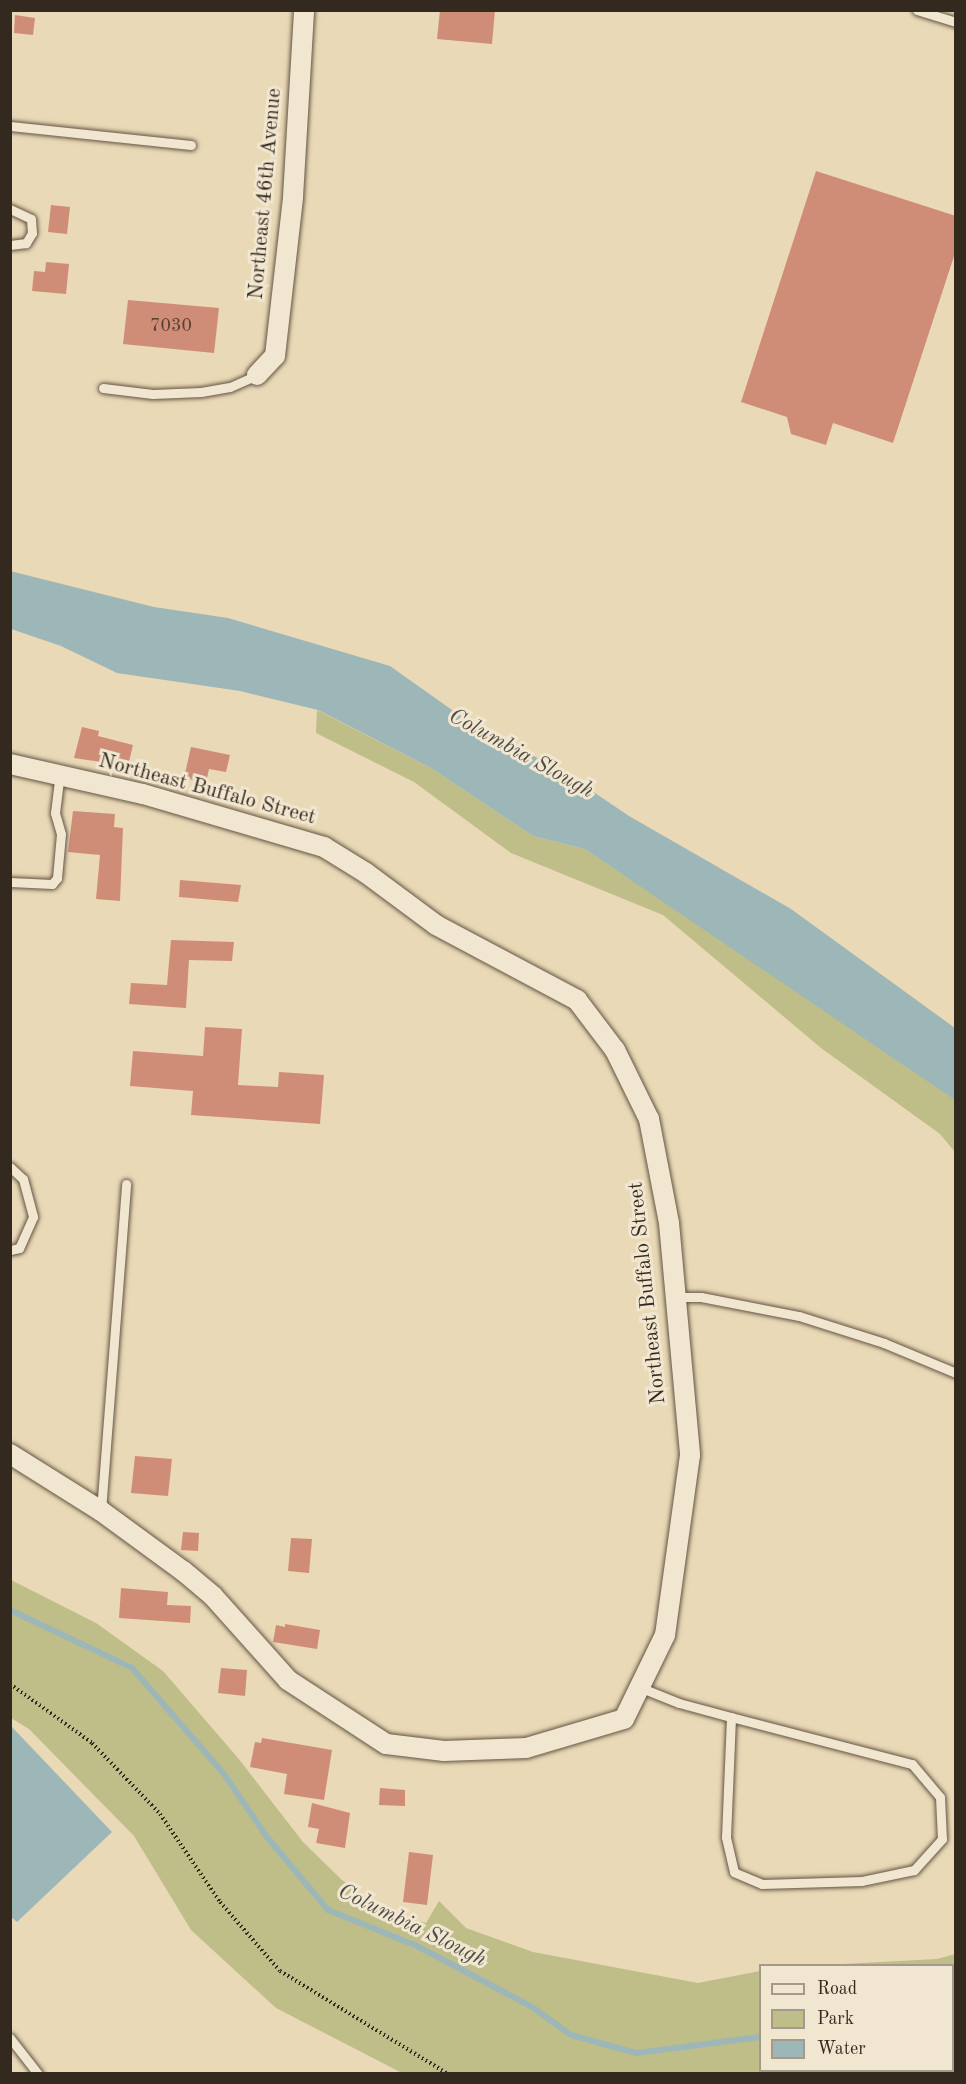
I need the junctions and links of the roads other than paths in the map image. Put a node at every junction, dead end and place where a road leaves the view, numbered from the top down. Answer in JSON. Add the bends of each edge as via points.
{"nodes":[{"id":1,"x":304,"y":10,"type":"edge"},
{"id":2,"x":917,"y":10,"type":"edge"},
{"id":3,"x":956,"y":22,"type":"edge"},
{"id":4,"x":10,"y":126,"type":"edge"},
{"id":5,"x":191,"y":145,"type":"dead end"},
{"id":6,"x":10,"y":209,"type":"edge"},
{"id":7,"x":10,"y":245,"type":"edge"},
{"id":8,"x":257,"y":375,"type":"joint"},
{"id":9,"x":103,"y":388,"type":"dead end"},
{"id":10,"x":10,"y":764,"type":"edge"},
{"id":11,"x":60,"y":775,"type":"junction"},
{"id":12,"x":10,"y":882,"type":"edge"},
{"id":13,"x":10,"y":1167,"type":"edge"},
{"id":14,"x":126,"y":1184,"type":"dead end"},
{"id":15,"x":10,"y":1250,"type":"edge"},
{"id":16,"x":675,"y":1297,"type":"junction"},
{"id":17,"x":956,"y":1374,"type":"edge"},
{"id":18,"x":10,"y":1454,"type":"edge"},
{"id":19,"x":101,"y":1511,"type":"junction"},
{"id":20,"x":639,"y":1686,"type":"junction"},
{"id":21,"x":731,"y":1717,"type":"junction"},
{"id":22,"x":10,"y":2038,"type":"edge"},
{"id":23,"x":38,"y":2073,"type":"edge"}],
"edges":[{"from":1,"to":8,"type":"street","name":"Northeast 46th Avenue","via":[[293,197],[274,356]]},
{"from":2,"to":3,"type":"lane"},
{"from":4,"to":5,"type":"lane"},
{"from":6,"to":7,"type":"lane","via":[[31,219],[32,233],[26,243]]},
{"from":8,"to":9,"type":"lane","via":[[230,387],[201,392],[153,394]]},
{"from":10,"to":11,"type":"street","name":"Northeast Buffalo Street"},
{"from":11,"to":12,"type":"lane","via":[[55,813],[61,834],[57,878],[52,884]]},
{"from":11,"to":16,"type":"street","name":"Northeast Buffalo Street","via":[[297,836],[324,847],[436,925],[577,1000],[615,1050],[649,1119],[669,1223]]},
{"from":13,"to":15,"type":"lane","via":[[23,1179],[33,1216],[19,1248]]},
{"from":14,"to":19,"type":"lane"},
{"from":16,"to":17,"type":"lane","via":[[702,1297],[799,1316],[884,1343]]},
{"from":16,"to":20,"type":"street","name":"Northeast Buffalo Street","via":[[690,1455],[665,1635]]},
{"from":18,"to":19,"type":"street","name":"Northeast Buffalo Street"},
{"from":19,"to":20,"type":"street","name":"Northeast Buffalo Street","via":[[213,1596],[288,1680],[386,1744],[459,1750],[526,1748],[624,1719]]},
{"from":20,"to":21,"type":"lane","via":[[679,1703]]},
{"from":21,"to":21,"type":"lane","via":[[912,1764],[940,1797],[942,1839],[914,1870],[862,1881],[762,1884],[734,1872],[726,1837]]},
{"from":22,"to":23,"type":"lane"}]}
